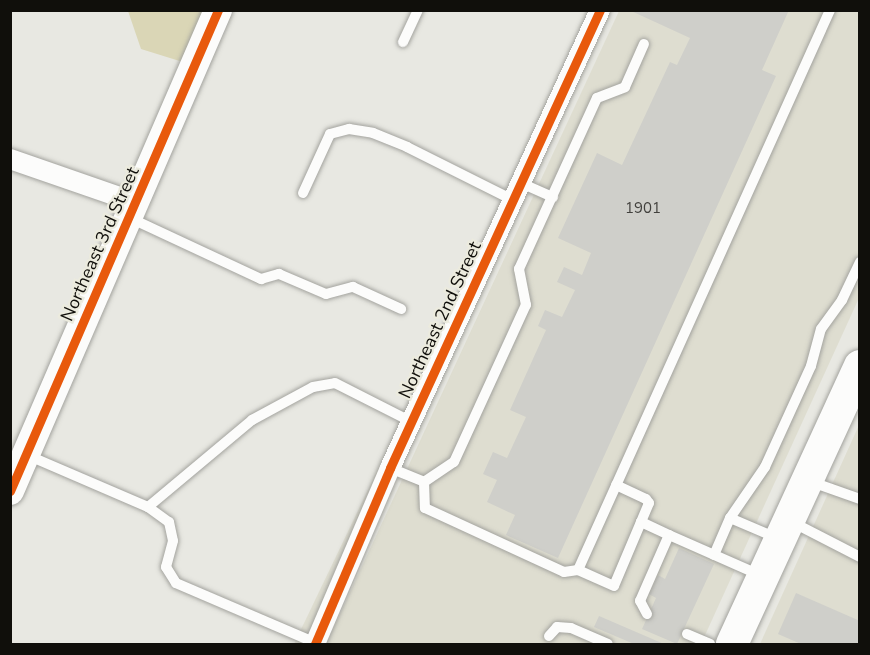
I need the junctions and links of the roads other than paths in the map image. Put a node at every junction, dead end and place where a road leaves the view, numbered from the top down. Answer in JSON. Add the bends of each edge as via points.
{"nodes":[{"id":1,"x":218,"y":10,"type":"edge"},
{"id":2,"x":418,"y":10,"type":"edge"},
{"id":3,"x":600,"y":10,"type":"edge"},
{"id":4,"x":830,"y":10,"type":"edge"},
{"id":5,"x":403,"y":42,"type":"dead end"},
{"id":6,"x":644,"y":44,"type":"dead end"},
{"id":7,"x":10,"y":159,"type":"edge"},
{"id":8,"x":517,"y":191,"type":"junction"},
{"id":9,"x":303,"y":193,"type":"dead end"},
{"id":10,"x":553,"y":196,"type":"junction"},
{"id":11,"x":134,"y":211,"type":"junction"},
{"id":12,"x":860,"y":262,"type":"edge"},
{"id":13,"x":401,"y":309,"type":"dead end"},
{"id":14,"x":855,"y":386,"type":"edge"},
{"id":15,"x":412,"y":422,"type":"junction"},
{"id":16,"x":26,"y":455,"type":"junction"},
{"id":17,"x":390,"y":468,"type":"junction"},
{"id":18,"x":807,"y":481,"type":"junction"},
{"id":19,"x":424,"y":482,"type":"junction"},
{"id":20,"x":616,"y":485,"type":"junction"},
{"id":21,"x":10,"y":491,"type":"edge"},
{"id":22,"x":860,"y":499,"type":"edge"},
{"id":23,"x":148,"y":507,"type":"junction"},
{"id":24,"x":730,"y":518,"type":"junction"},
{"id":25,"x":641,"y":522,"type":"junction"},
{"id":26,"x":784,"y":530,"type":"junction"},
{"id":27,"x":669,"y":535,"type":"junction"},
{"id":28,"x":714,"y":555,"type":"junction"},
{"id":29,"x":860,"y":557,"type":"edge"},
{"id":30,"x":578,"y":570,"type":"junction"},
{"id":31,"x":763,"y":576,"type":"junction"},
{"id":32,"x":647,"y":614,"type":"dead end"},
{"id":33,"x":687,"y":634,"type":"dead end"},
{"id":34,"x":549,"y":636,"type":"dead end"},
{"id":35,"x":315,"y":644,"type":"edge"},
{"id":36,"x":608,"y":645,"type":"edge"},
{"id":37,"x":710,"y":645,"type":"edge"},
{"id":38,"x":732,"y":645,"type":"edge"}],
"edges":[{"from":1,"to":11,"type":"street","name":"Northeast 3rd Street"},
{"from":2,"to":5,"type":"lane"},
{"from":3,"to":8,"type":"street","name":"Northeast 2nd Street"},
{"from":4,"to":20,"type":"lane"},
{"from":6,"to":10,"type":"lane","via":[[625,87],[597,98]]},
{"from":7,"to":11,"type":"street"},
{"from":8,"to":9,"type":"lane","via":[[374,133],[349,129],[330,134]]},
{"from":8,"to":10,"type":"lane"},
{"from":8,"to":15,"type":"street","name":"Northeast 2nd Street"},
{"from":10,"to":19,"type":"lane","via":[[519,269],[526,305],[454,462]]},
{"from":11,"to":13,"type":"lane","via":[[261,279],[279,274],[326,294],[352,286]]},
{"from":11,"to":16,"type":"street","name":"Northeast 3rd Street"},
{"from":12,"to":24,"type":"lane","via":[[842,300],[820,328],[811,366],[765,466]]},
{"from":14,"to":18,"type":"main road"},
{"from":15,"to":17,"type":"street","name":"Northeast 2nd Street"},
{"from":15,"to":23,"type":"lane","via":[[335,383],[314,387],[252,420]]},
{"from":16,"to":21,"type":"street","name":"Northeast 3rd Street"},
{"from":16,"to":23,"type":"lane"},
{"from":17,"to":19,"type":"lane"},
{"from":17,"to":35,"type":"street","name":"Northeast 2nd Street"},
{"from":18,"to":22,"type":"lane"},
{"from":18,"to":26,"type":"main road"},
{"from":19,"to":30,"type":"lane","via":[[425,508],[564,572]]},
{"from":20,"to":25,"type":"lane","via":[[649,503]]},
{"from":20,"to":30,"type":"lane"},
{"from":23,"to":35,"type":"lane","via":[[170,522],[173,541],[166,567],[176,583]]},
{"from":24,"to":26,"type":"lane"},
{"from":24,"to":28,"type":"lane"},
{"from":25,"to":27,"type":"lane"},
{"from":25,"to":30,"type":"lane","via":[[614,586]]},
{"from":26,"to":29,"type":"lane"},
{"from":26,"to":31,"type":"main road"},
{"from":27,"to":28,"type":"lane"},
{"from":27,"to":32,"type":"lane","via":[[640,601]]},
{"from":28,"to":31,"type":"lane"},
{"from":31,"to":38,"type":"main road"},
{"from":33,"to":37,"type":"lane"},
{"from":34,"to":36,"type":"lane","via":[[557,627],[571,628]]}]}
